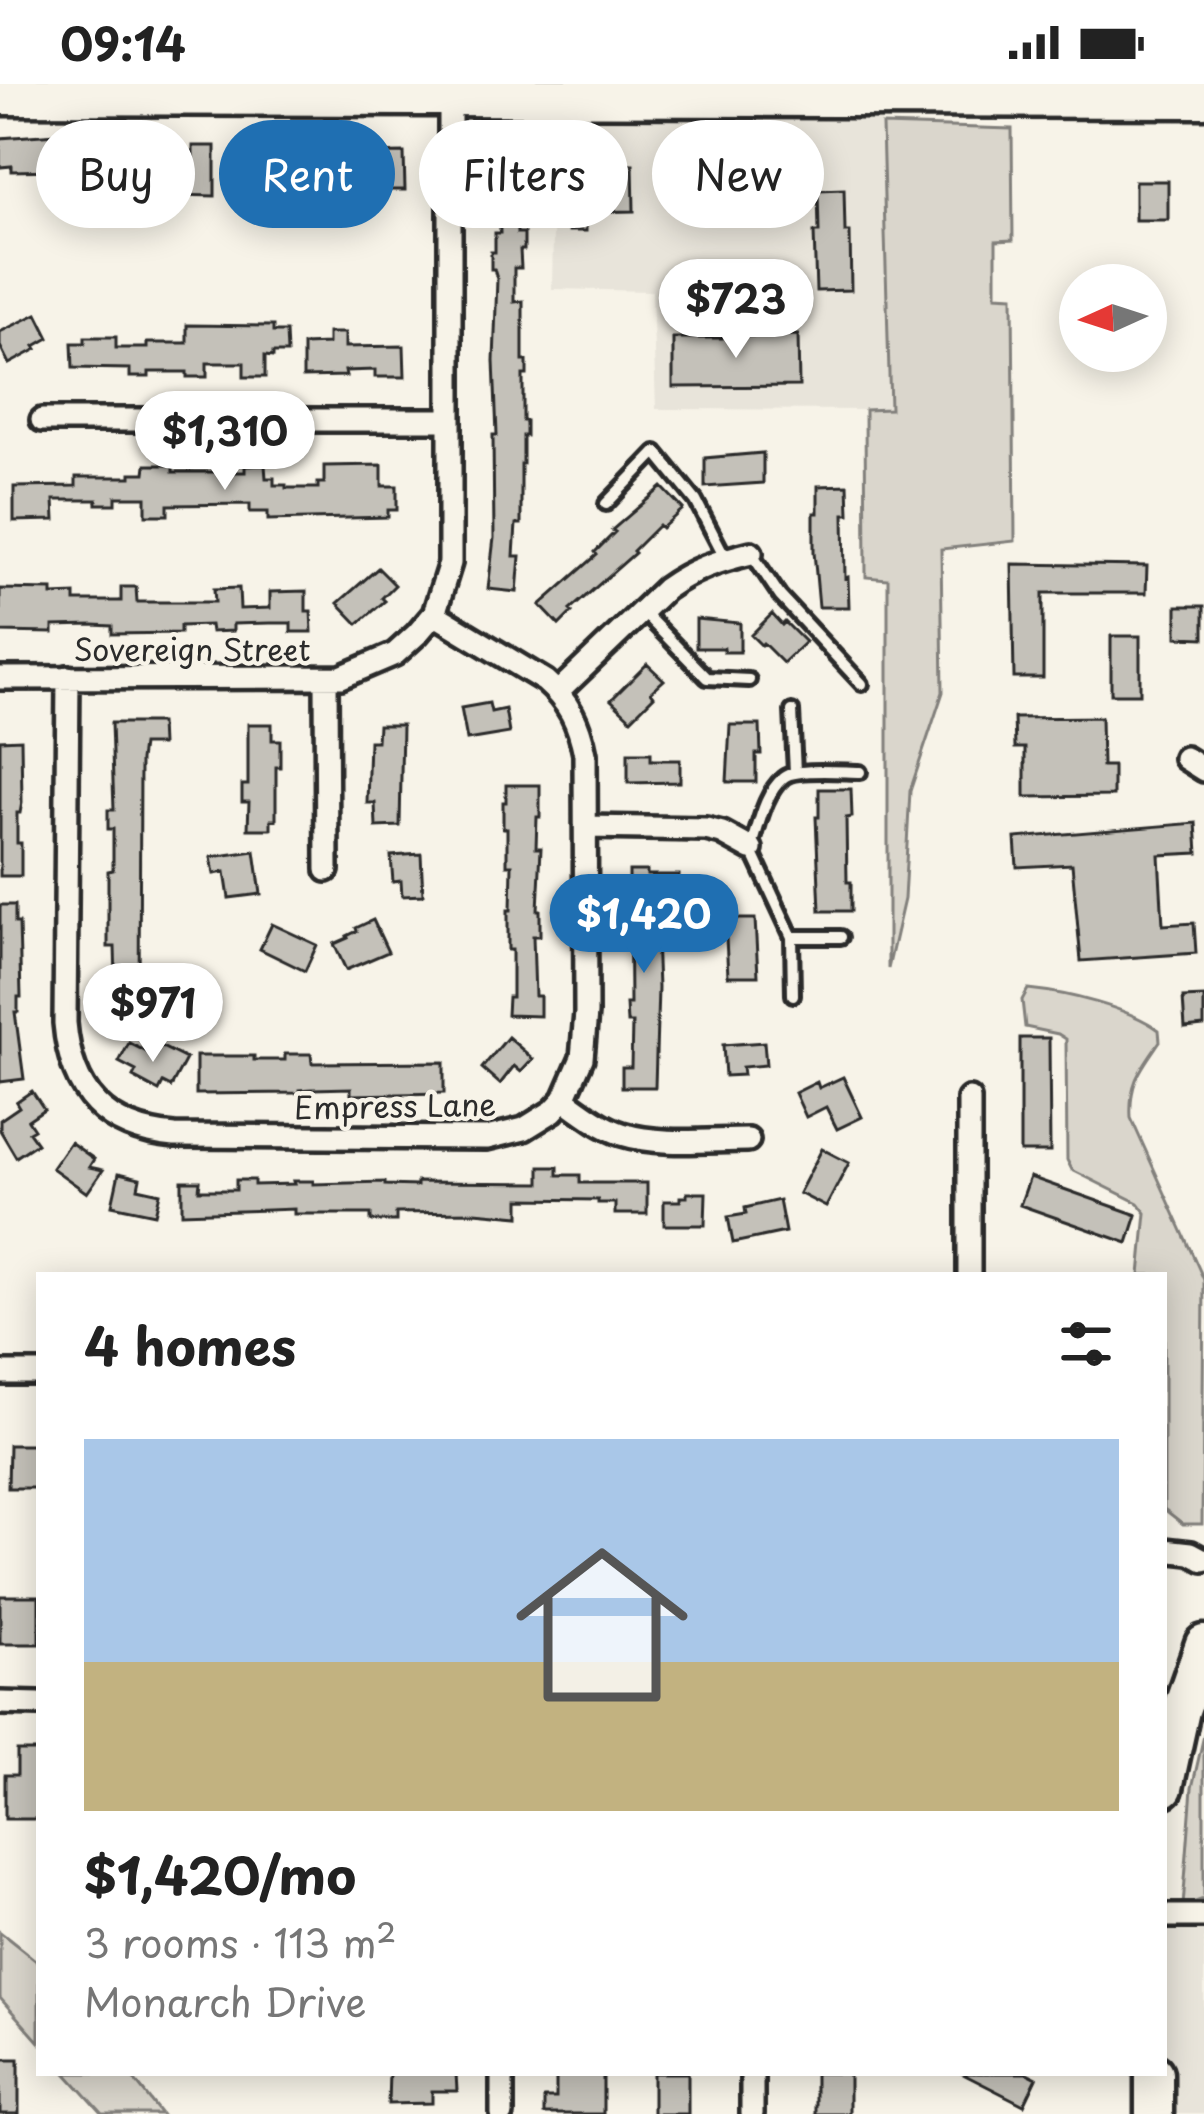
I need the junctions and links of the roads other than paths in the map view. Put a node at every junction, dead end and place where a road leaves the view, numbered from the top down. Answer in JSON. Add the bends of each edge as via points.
{"nodes":[{"id":1,"x":88,"y":90,"type":"edge"},
{"id":2,"x":450,"y":90,"type":"edge"},
{"id":3,"x":1083,"y":91,"type":"edge"},
{"id":4,"x":0,"y":96,"type":"edge"},
{"id":5,"x":1204,"y":99,"type":"edge"},
{"id":6,"x":42,"y":420,"type":"dead end"},
{"id":7,"x":451,"y":420,"type":"junction"},
{"id":8,"x":606,"y":504,"type":"dead end"},
{"id":9,"x":751,"y":553,"type":"joint"},
{"id":10,"x":726,"y":559,"type":"junction"},
{"id":11,"x":642,"y":611,"type":"junction"},
{"id":12,"x":434,"y":614,"type":"junction"},
{"id":13,"x":68,"y":677,"type":"junction"},
{"id":14,"x":0,"y":678,"type":"edge"},
{"id":15,"x":326,"y":679,"type":"junction"},
{"id":16,"x":748,"y":680,"type":"dead end"},
{"id":17,"x":862,"y":684,"type":"dead end"},
{"id":18,"x":558,"y":692,"type":"junction"},
{"id":19,"x":793,"y":711,"type":"dead end"},
{"id":20,"x":795,"y":772,"type":"junction"},
{"id":21,"x":860,"y":772,"type":"dead end"},
{"id":22,"x":586,"y":827,"type":"junction"},
{"id":23,"x":751,"y":849,"type":"junction"},
{"id":24,"x":327,"y":870,"type":"dead end"},
{"id":25,"x":841,"y":937,"type":"dead end"},
{"id":26,"x":792,"y":938,"type":"junction"},
{"id":27,"x":793,"y":995,"type":"dead end"},
{"id":28,"x":969,"y":1099,"type":"dead end"},
{"id":29,"x":564,"y":1100,"type":"junction"},
{"id":30,"x":748,"y":1141,"type":"dead end"},
{"id":31,"x":969,"y":1272,"type":"edge"},
{"id":32,"x":0,"y":1373,"type":"edge"},
{"id":33,"x":36,"y":1373,"type":"edge"},
{"id":34,"x":1167,"y":1550,"type":"edge"},
{"id":35,"x":1204,"y":1560,"type":"edge"},
{"id":36,"x":1204,"y":1644,"type":"edge"},
{"id":37,"x":0,"y":1703,"type":"edge"},
{"id":38,"x":36,"y":1704,"type":"edge"},
{"id":39,"x":1167,"y":1775,"type":"edge"},
{"id":40,"x":1167,"y":1916,"type":"edge"},
{"id":41,"x":1204,"y":1916,"type":"edge"},
{"id":42,"x":502,"y":2076,"type":"edge"},
{"id":43,"x":752,"y":2076,"type":"edge"},
{"id":44,"x":1154,"y":2076,"type":"edge"},
{"id":45,"x":502,"y":2114,"type":"edge"},
{"id":46,"x":752,"y":2114,"type":"edge"},
{"id":47,"x":1154,"y":2114,"type":"edge"}],
"edges":[{"from":1,"to":2,"type":"main road"},
{"from":1,"to":4,"type":"main road"},
{"from":2,"to":3,"type":"main road"},
{"from":2,"to":7,"type":"street"},
{"from":3,"to":5,"type":"main road"},
{"from":6,"to":7,"type":"street"},
{"from":7,"to":12,"type":"street","via":[[450,563]]},
{"from":8,"to":10,"type":"lane","via":[[656,452],[696,501]]},
{"from":9,"to":10,"type":"street"},
{"from":9,"to":17,"type":"lane"},
{"from":10,"to":11,"type":"street","via":[[683,575]]},
{"from":11,"to":16,"type":"lane","via":[[707,678]]},
{"from":11,"to":18,"type":"street"},
{"from":12,"to":15,"type":"street","name":"Sovereign Street","via":[[395,654]]},
{"from":12,"to":18,"type":"street"},
{"from":13,"to":14,"type":"street","name":"Sovereign Street"},
{"from":13,"to":15,"type":"street","name":"Sovereign Street"},
{"from":13,"to":29,"type":"street","name":"Empress Lane","via":[[65,1023],[70,1060],[100,1108],[159,1134],[487,1138],[524,1129]]},
{"from":15,"to":24,"type":"street"},
{"from":18,"to":22,"type":"street","via":[[585,754]]},
{"from":19,"to":20,"type":"lane"},
{"from":20,"to":21,"type":"lane"},
{"from":20,"to":23,"type":"lane","via":[[766,803]]},
{"from":22,"to":23,"type":"street","via":[[706,829]]},
{"from":22,"to":29,"type":"street","via":[[585,1036]]},
{"from":23,"to":26,"type":"lane"},
{"from":25,"to":26,"type":"lane"},
{"from":26,"to":27,"type":"lane"},
{"from":28,"to":31,"type":"street"},
{"from":29,"to":30,"type":"street","via":[[627,1136]]},
{"from":32,"to":33,"type":"street"},
{"from":34,"to":35,"type":"street"},
{"from":36,"to":39,"type":"main road"},
{"from":37,"to":38,"type":"street"},
{"from":40,"to":41,"type":"street"},
{"from":42,"to":45,"type":"street"},
{"from":43,"to":46,"type":"street"},
{"from":44,"to":47,"type":"main road"}]}
